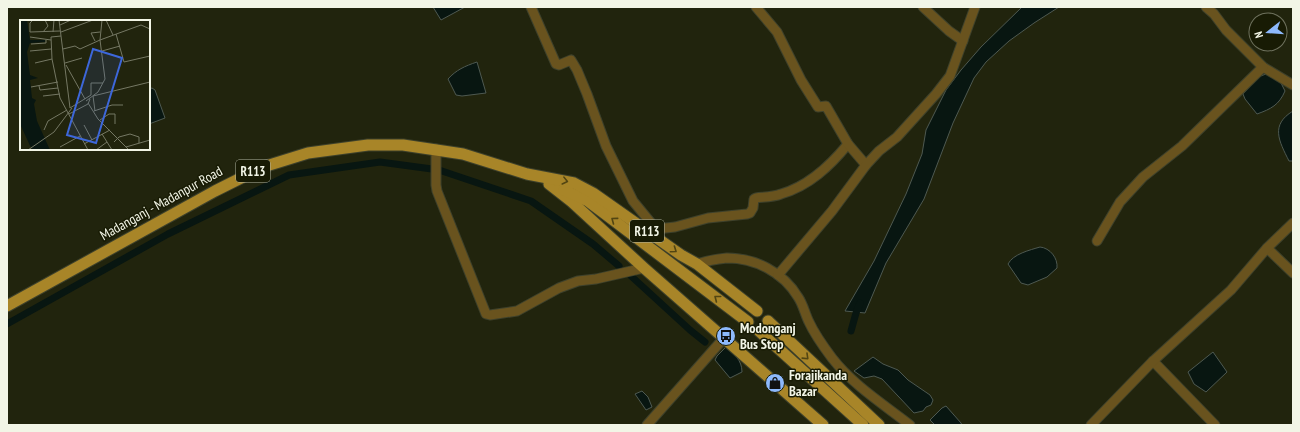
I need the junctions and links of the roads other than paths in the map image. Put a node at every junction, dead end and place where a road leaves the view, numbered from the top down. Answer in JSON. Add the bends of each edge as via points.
{"nodes":[{"id":1,"x":531,"y":7,"type":"edge"},
{"id":2,"x":756,"y":7,"type":"edge"},
{"id":3,"x":923,"y":7,"type":"edge"},
{"id":4,"x":975,"y":7,"type":"edge"},
{"id":5,"x":1206,"y":7,"type":"edge"},
{"id":6,"x":963,"y":41,"type":"junction"},
{"id":7,"x":1263,"y":67,"type":"junction"},
{"id":8,"x":1293,"y":85,"type":"edge"},
{"id":9,"x":848,"y":144,"type":"junction"},
{"id":10,"x":436,"y":150,"type":"junction"},
{"id":11,"x":866,"y":165,"type":"junction"},
{"id":12,"x":527,"y":174,"type":"junction"},
{"id":13,"x":549,"y":184,"type":"junction"},
{"id":14,"x":1293,"y":222,"type":"edge"},
{"id":15,"x":1097,"y":241,"type":"dead end"},
{"id":16,"x":1267,"y":248,"type":"junction"},
{"id":17,"x":697,"y":264,"type":"junction"},
{"id":18,"x":644,"y":268,"type":"junction"},
{"id":19,"x":1293,"y":272,"type":"edge"},
{"id":20,"x":778,"y":275,"type":"junction"},
{"id":21,"x":7,"y":306,"type":"edge"},
{"id":22,"x":758,"y":311,"type":"dead end"},
{"id":23,"x":768,"y":321,"type":"dead end"},
{"id":24,"x":748,"y":322,"type":"dead end"},
{"id":25,"x":759,"y":331,"type":"dead end"},
{"id":26,"x":724,"y":338,"type":"junction"},
{"id":27,"x":1154,"y":361,"type":"junction"},
{"id":28,"x":647,"y":425,"type":"edge"},
{"id":29,"x":823,"y":425,"type":"edge"},
{"id":30,"x":863,"y":425,"type":"edge"},
{"id":31,"x":879,"y":425,"type":"edge"},
{"id":32,"x":910,"y":425,"type":"edge"},
{"id":33,"x":1092,"y":425,"type":"edge"},
{"id":34,"x":1215,"y":425,"type":"edge"}],
"edges":[{"from":1,"to":9,"type":"street","via":[[556,64],[571,60],[577,70],[606,146],[633,201],[656,229],[708,218],[750,213],[756,198],[780,195],[795,189],[821,173]]},
{"from":2,"to":9,"type":"street","via":[[777,32],[818,107],[826,106]]},
{"from":3,"to":6,"type":"street"},
{"from":4,"to":6,"type":"street"},
{"from":5,"to":7,"type":"street"},
{"from":6,"to":11,"type":"street","via":[[950,76],[897,137]]},
{"from":7,"to":8,"type":"street"},
{"from":7,"to":15,"type":"street","via":[[1182,146],[1143,177],[1120,202]]},
{"from":9,"to":11,"type":"street"},
{"from":10,"to":12,"type":"main road","name":"Madanganj - Madanpur Road","number":"R113","via":[[463,154]]},
{"from":10,"to":18,"type":"street","via":[[437,191],[486,314],[517,311],[559,288],[578,281]]},
{"from":10,"to":21,"type":"main road","name":"Madanganj - Madanpur Road","number":"R113","via":[[403,145],[368,145],[308,153],[263,167]]},
{"from":11,"to":20,"type":"street","via":[[832,212]]},
{"from":12,"to":13,"type":"main road","name":"Madanganj - Madanpur Road","number":"R113"},
{"from":12,"to":17,"type":"main road","name":"Madanganj - Madanpur Road","number":"R113","one_way":true,"via":[[574,183],[593,193]]},
{"from":13,"to":18,"type":"main road"},
{"from":24,"to":13,"type":"main road","name":"Madanganj - Madanpur Road","number":"R113","one_way":true,"via":[[588,201]]},
{"from":14,"to":16,"type":"street"},
{"from":16,"to":19,"type":"street"},
{"from":16,"to":27,"type":"street","via":[[1231,290]]},
{"from":17,"to":20,"type":"street","via":[[725,258],[744,259],[761,264]]},
{"from":17,"to":22,"type":"main road","name":"Madanganj - Madanpur Road","number":"R113"},
{"from":18,"to":26,"type":"main road"},
{"from":20,"to":32,"type":"street","via":[[799,297],[816,336],[845,373]]},
{"from":23,"to":31,"type":"main road","one_way":true},
{"from":25,"to":30,"type":"main road"},
{"from":26,"to":28,"type":"street"},
{"from":26,"to":29,"type":"main road"},
{"from":27,"to":33,"type":"street"},
{"from":27,"to":34,"type":"street"}]}
